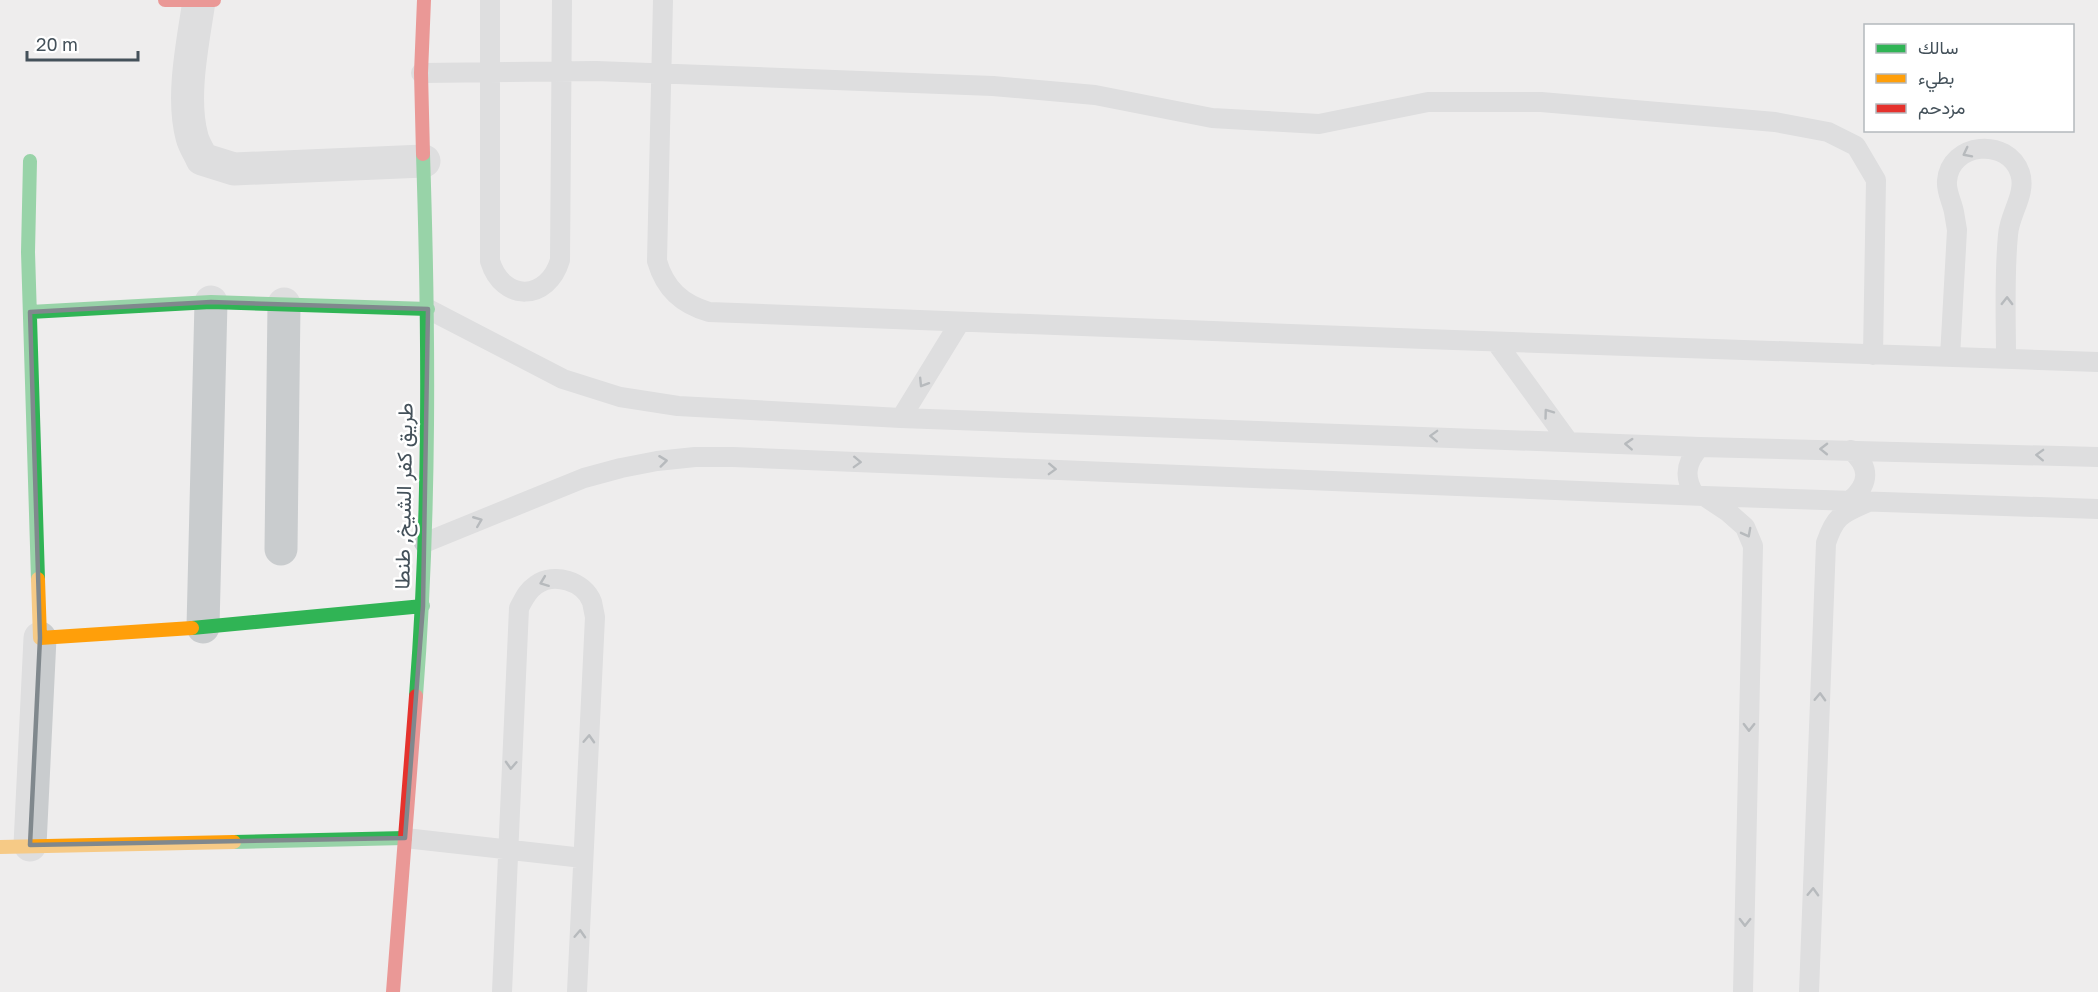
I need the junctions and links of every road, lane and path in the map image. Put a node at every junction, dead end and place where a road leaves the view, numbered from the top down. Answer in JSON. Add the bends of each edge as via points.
{"nodes":[{"id":1,"x":165,"y":0,"type":"edge"},
{"id":2,"x":199,"y":0,"type":"edge"},
{"id":3,"x":214,"y":0,"type":"edge"},
{"id":4,"x":424,"y":0,"type":"edge"},
{"id":5,"x":490,"y":0,"type":"edge"},
{"id":6,"x":562,"y":0,"type":"edge"},
{"id":7,"x":663,"y":0,"type":"edge"},
{"id":8,"x":491,"y":72,"type":"junction"},
{"id":9,"x":561,"y":72,"type":"junction"},
{"id":10,"x":421,"y":73,"type":"junction"},
{"id":11,"x":662,"y":74,"type":"junction"},
{"id":12,"x":30,"y":160,"type":"dead end"},
{"id":13,"x":424,"y":160,"type":"junction"},
{"id":14,"x":211,"y":302,"type":"junction"},
{"id":15,"x":284,"y":304,"type":"junction"},
{"id":16,"x":428,"y":309,"type":"junction"},
{"id":17,"x":30,"y":312,"type":"junction"},
{"id":18,"x":960,"y":322,"type":"junction"},
{"id":19,"x":1496,"y":342,"type":"junction"},
{"id":20,"x":1873,"y":355,"type":"junction"},
{"id":21,"x":1950,"y":357,"type":"junction"},
{"id":22,"x":2006,"y":359,"type":"junction"},
{"id":23,"x":2098,"y":362,"type":"edge"},
{"id":24,"x":901,"y":418,"type":"junction"},
{"id":25,"x":1568,"y":441,"type":"junction"},
{"id":26,"x":1700,"y":447,"type":"junction"},
{"id":27,"x":1851,"y":450,"type":"junction"},
{"id":28,"x":2098,"y":457,"type":"edge"},
{"id":29,"x":1699,"y":495,"type":"junction"},
{"id":30,"x":1860,"y":501,"type":"junction"},
{"id":31,"x":2098,"y":509,"type":"edge"},
{"id":32,"x":424,"y":543,"type":"junction"},
{"id":33,"x":281,"y":549,"type":"dead end"},
{"id":34,"x":423,"y":606,"type":"junction"},
{"id":35,"x":203,"y":627,"type":"junction"},
{"id":36,"x":40,"y":638,"type":"junction"},
{"id":37,"x":405,"y":838,"type":"junction"},
{"id":38,"x":15,"y":846,"type":"edge"},
{"id":39,"x":507,"y":850,"type":"junction"},
{"id":40,"x":583,"y":858,"type":"junction"},
{"id":41,"x":393,"y":992,"type":"edge"},
{"id":42,"x":502,"y":992,"type":"edge"},
{"id":43,"x":577,"y":992,"type":"edge"},
{"id":44,"x":1743,"y":992,"type":"edge"},
{"id":45,"x":1809,"y":992,"type":"edge"}],
"edges":[{"from":1,"to":2,"type":"street"},
{"from":2,"to":3,"type":"street"},
{"from":2,"to":13,"type":"street","via":[[188,115],[192,139],[202,159],[234,169]]},
{"from":4,"to":10,"type":"street","name":"طريق كفر الشيخ, طنطا"},
{"from":5,"to":8,"type":"lane"},
{"from":6,"to":9,"type":"lane"},
{"from":7,"to":11,"type":"lane"},
{"from":8,"to":9,"type":"lane"},
{"from":8,"to":9,"type":"lane","via":[[490,261],[501,283],[525,292],[549,283],[560,260]]},
{"from":8,"to":10,"type":"lane"},
{"from":9,"to":11,"type":"lane"},
{"from":10,"to":13,"type":"street","name":"طريق كفر الشيخ, طنطا"},
{"from":11,"to":18,"type":"lane","via":[[657,261],[669,289],[681,299],[709,312]]},
{"from":11,"to":20,"type":"lane","via":[[993,86],[1095,95],[1212,117],[1319,124],[1428,102],[1541,102],[1775,122],[1828,132],[1856,146],[1876,180]]},
{"from":12,"to":17,"type":"street"},
{"from":13,"to":16,"type":"street","name":"طريق كفر الشيخ, طنطا"},
{"from":14,"to":15,"type":"street"},
{"from":14,"to":17,"type":"street"},
{"from":14,"to":35,"type":"street"},
{"from":15,"to":16,"type":"street"},
{"from":15,"to":33,"type":"street"},
{"from":16,"to":24,"type":"lane","via":[[563,379],[620,397],[678,406]]},
{"from":16,"to":32,"type":"street","name":"طريق كفر الشيخ, طنطا"},
{"from":17,"to":36,"type":"street"},
{"from":18,"to":19,"type":"lane"},
{"from":18,"to":24,"type":"lane","one_way":true},
{"from":19,"to":20,"type":"lane"},
{"from":25,"to":19,"type":"lane","one_way":true},
{"from":20,"to":21,"type":"lane"},
{"from":21,"to":22,"type":"lane"},
{"from":22,"to":21,"type":"lane","one_way":true,"via":[[2008,234],[2022,185],[2013,161],[1992,148],[1967,151],[1950,169],[1947,180],[1957,230]]},
{"from":22,"to":23,"type":"lane"},
{"from":25,"to":24,"type":"lane","one_way":true},
{"from":26,"to":25,"type":"lane","one_way":true},
{"from":27,"to":26,"type":"lane","one_way":true},
{"from":26,"to":29,"type":"lane","via":[[1692,455],[1687,475],[1689,486]]},
{"from":28,"to":27,"type":"lane","one_way":true},
{"from":27,"to":30,"type":"lane","via":[[1865,469]]},
{"from":29,"to":30,"type":"lane"},
{"from":32,"to":29,"type":"lane","one_way":true,"via":[[584,478],[657,461],[695,457]]},
{"from":29,"to":44,"type":"lane","one_way":true,"via":[[1745,527],[1753,546]]},
{"from":30,"to":31,"type":"lane"},
{"from":45,"to":30,"type":"lane","one_way":true,"via":[[1826,543],[1842,513]]},
{"from":32,"to":34,"type":"street","name":"طريق كفر الشيخ, طنطا"},
{"from":34,"to":35,"type":"street"},
{"from":34,"to":37,"type":"street","name":"طريق كفر الشيخ, طنطا"},
{"from":35,"to":36,"type":"street"},
{"from":36,"to":38,"type":"street"},
{"from":37,"to":38,"type":"street"},
{"from":37,"to":39,"type":"lane"},
{"from":37,"to":41,"type":"street","name":"طريق كفر الشيخ, طنطا"},
{"from":39,"to":40,"type":"lane"},
{"from":40,"to":39,"type":"lane","one_way":true,"via":[[595,617],[582,588],[568,580],[537,583],[519,608]]},
{"from":39,"to":42,"type":"lane"},
{"from":43,"to":40,"type":"lane","one_way":true}]}
